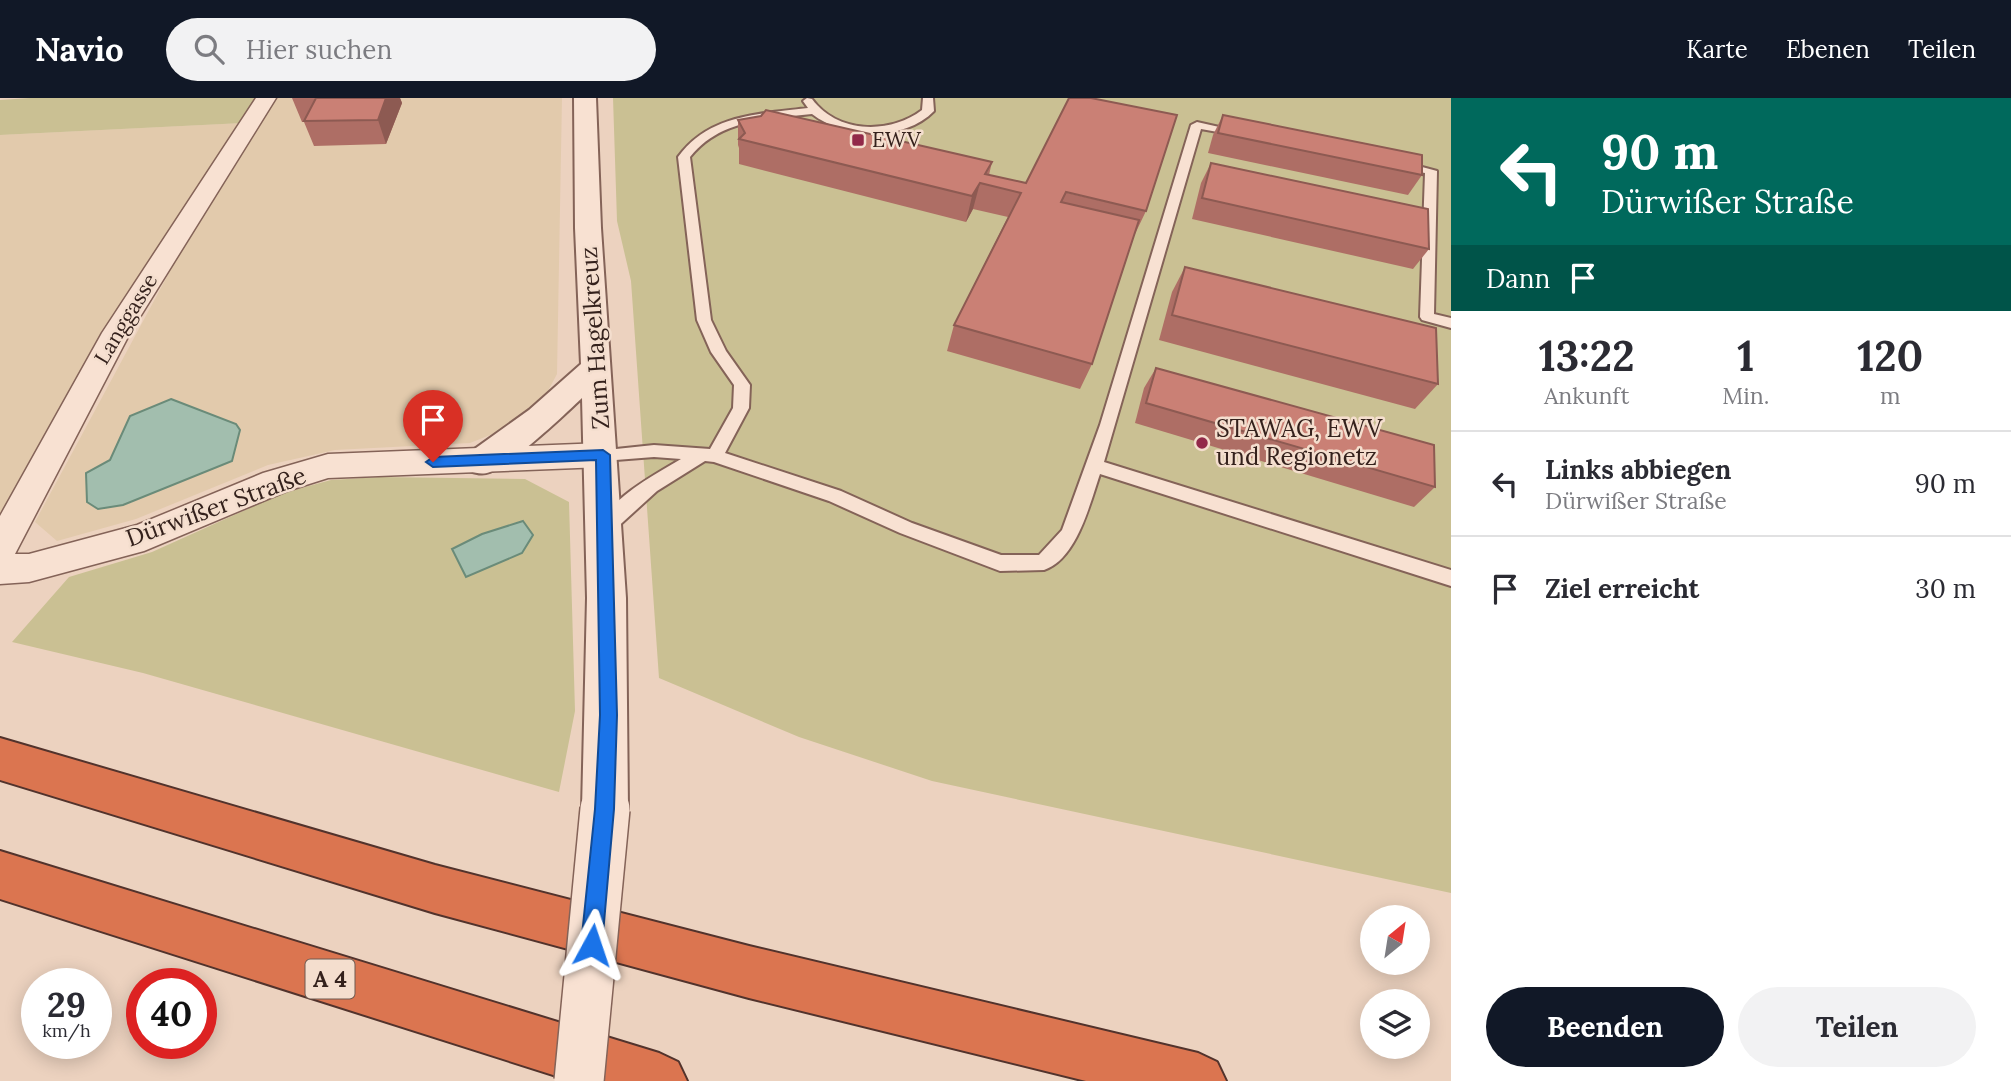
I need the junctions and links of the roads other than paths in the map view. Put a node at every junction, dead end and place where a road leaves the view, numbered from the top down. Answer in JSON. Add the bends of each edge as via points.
{"nodes":[{"id":1,"x":266,"y":98,"type":"edge"},
{"id":2,"x":585,"y":98,"type":"edge"},
{"id":3,"x":928,"y":98,"type":"edge"},
{"id":4,"x":810,"y":104,"type":"edge"},
{"id":5,"x":1249,"y":135,"type":"edge"},
{"id":6,"x":1379,"y":161,"type":"edge"},
{"id":7,"x":1451,"y":323,"type":"edge"},
{"id":8,"x":597,"y":366,"type":"junction"},
{"id":9,"x":603,"y":455,"type":"junction"},
{"id":10,"x":709,"y":455,"type":"junction"},
{"id":11,"x":481,"y":462,"type":"junction"},
{"id":12,"x":1093,"y":465,"type":"junction"},
{"id":13,"x":606,"y":527,"type":"junction"},
{"id":14,"x":0,"y":548,"type":"edge"},
{"id":15,"x":0,"y":569,"type":"edge"},
{"id":16,"x":1451,"y":578,"type":"edge"},
{"id":17,"x":0,"y":759,"type":"edge"},
{"id":18,"x":0,"y":875,"type":"edge"},
{"id":19,"x":579,"y":1081,"type":"edge"},
{"id":20,"x":659,"y":1081,"type":"edge"},
{"id":21,"x":1198,"y":1081,"type":"edge"}],
"edges":[{"from":1,"to":14,"type":"street","name":"Langgasse","via":[[116,333]]},
{"from":2,"to":8,"type":"street","name":"Zum Hagelkreuz"},
{"from":3,"to":4,"type":"lane","via":[[929,111],[921,119],[893,128],[856,128],[831,121]]},
{"from":4,"to":10,"type":"lane","via":[[715,128],[693,142],[684,157],[704,320],[742,385],[741,408]]},
{"from":5,"to":12,"type":"lane","via":[[1196,125]]},
{"from":6,"to":7,"type":"lane","via":[[1431,171],[1427,317]]},
{"from":8,"to":9,"type":"street","name":"Zum Hagelkreuz"},
{"from":8,"to":11,"type":"street","via":[[541,418]]},
{"from":9,"to":10,"type":"lane","via":[[654,451]]},
{"from":9,"to":11,"type":"street","name":"Dürwißer Straße"},
{"from":9,"to":13,"type":"street","name":"Zum Hagelkreuz"},
{"from":10,"to":12,"type":"lane","via":[[835,496],[1000,564],[1044,562],[1070,534]]},
{"from":10,"to":13,"type":"lane","via":[[652,483]]},
{"from":11,"to":15,"type":"street","name":"Dürwißer Straße","via":[[328,466],[275,482],[144,537],[29,568]]},
{"from":12,"to":16,"type":"lane"},
{"from":13,"to":19,"type":"street","name":"Zum Hagelkreuz","bridge":true,"via":[[609,715],[605,809]]},
{"from":17,"to":21,"type":"highway","via":[[435,889],[749,972]]},
{"from":18,"to":20,"type":"highway","number":"A 4"}]}
